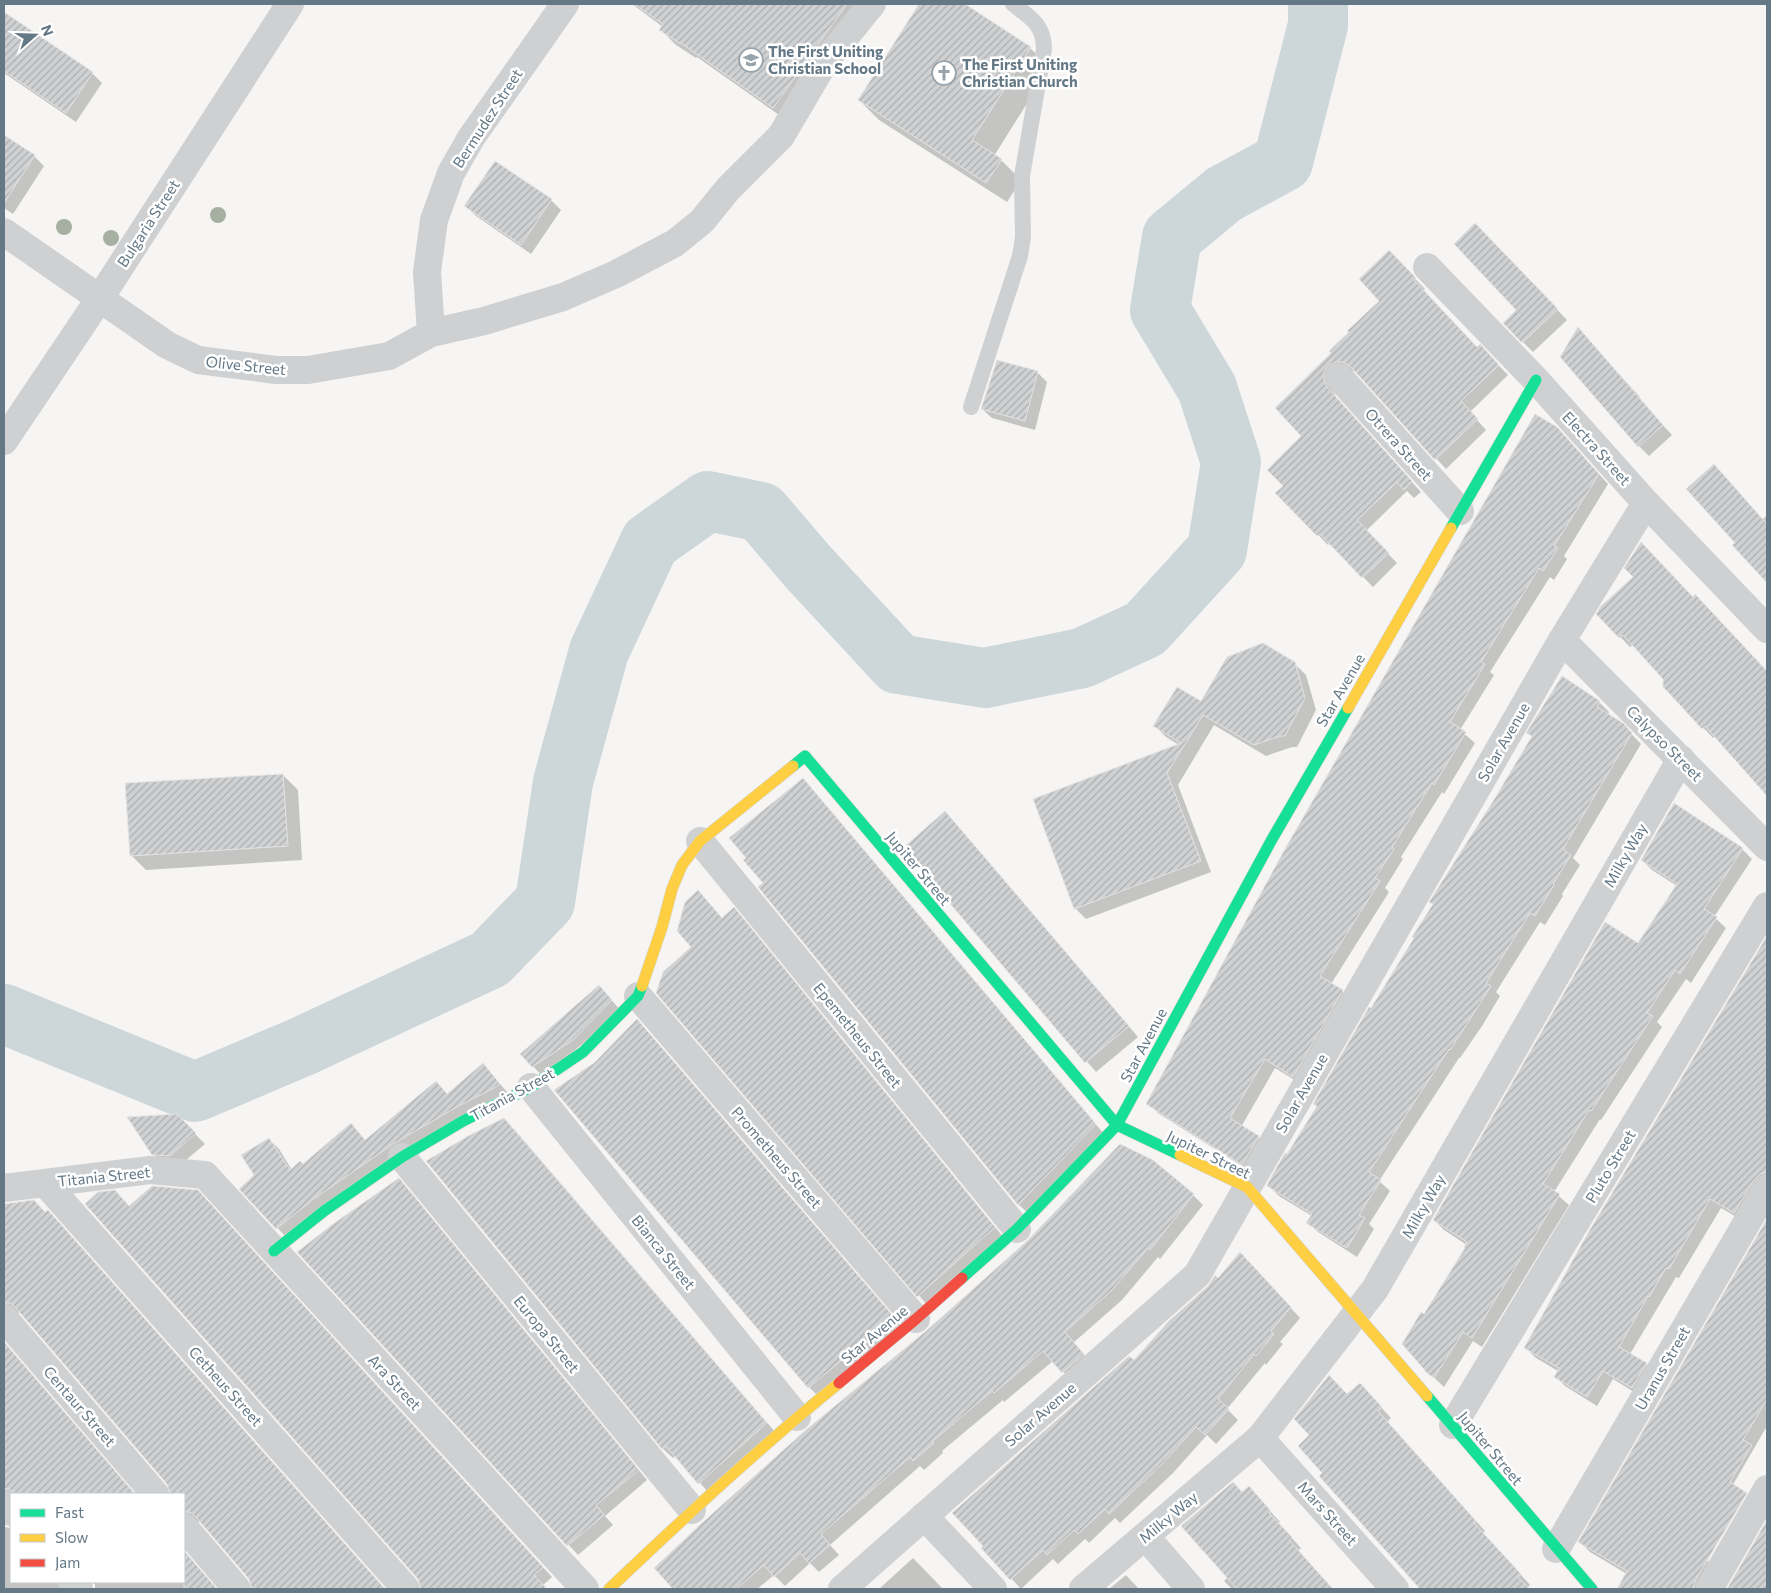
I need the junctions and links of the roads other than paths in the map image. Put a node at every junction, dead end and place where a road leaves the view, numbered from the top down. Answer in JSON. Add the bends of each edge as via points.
{"nodes":[{"id":1,"x":290,"y":4,"type":"edge"},
{"id":2,"x":566,"y":4,"type":"edge"},
{"id":3,"x":872,"y":4,"type":"edge"},
{"id":4,"x":1013,"y":4,"type":"edge"},
{"id":5,"x":4,"y":232,"type":"edge"},
{"id":6,"x":1428,"y":267,"type":"dead end"},
{"id":7,"x":100,"y":298,"type":"junction"},
{"id":8,"x":431,"y":333,"type":"junction"},
{"id":9,"x":1339,"y":377,"type":"dead end"},
{"id":10,"x":1536,"y":380,"type":"junction"},
{"id":11,"x":972,"y":407,"type":"dead end"},
{"id":12,"x":4,"y":440,"type":"edge"},
{"id":13,"x":1646,"y":503,"type":"junction"},
{"id":14,"x":1460,"y":511,"type":"junction"},
{"id":15,"x":1767,"y":629,"type":"edge"},
{"id":16,"x":1562,"y":640,"type":"junction"},
{"id":17,"x":805,"y":756,"type":"joint"},
{"id":18,"x":1681,"y":759,"type":"junction"},
{"id":19,"x":700,"y":841,"type":"junction"},
{"id":20,"x":1767,"y":847,"type":"edge"},
{"id":21,"x":1767,"y":906,"type":"edge"},
{"id":22,"x":638,"y":996,"type":"junction"},
{"id":23,"x":531,"y":1087,"type":"junction"},
{"id":24,"x":1117,"y":1125,"type":"junction"},
{"id":25,"x":402,"y":1157,"type":"junction"},
{"id":26,"x":205,"y":1175,"type":"joint"},
{"id":27,"x":45,"y":1183,"type":"junction"},
{"id":28,"x":1247,"y":1187,"type":"junction"},
{"id":29,"x":4,"y":1188,"type":"edge"},
{"id":30,"x":1767,"y":1188,"type":"edge"},
{"id":31,"x":1017,"y":1229,"type":"junction"},
{"id":32,"x":274,"y":1251,"type":"junction"},
{"id":33,"x":1355,"y":1314,"type":"junction"},
{"id":34,"x":4,"y":1318,"type":"edge"},
{"id":35,"x":916,"y":1319,"type":"junction"},
{"id":36,"x":797,"y":1417,"type":"junction"},
{"id":37,"x":1453,"y":1425,"type":"junction"},
{"id":38,"x":1260,"y":1438,"type":"junction"},
{"id":39,"x":1767,"y":1489,"type":"edge"},
{"id":40,"x":155,"y":1493,"type":"edge"},
{"id":41,"x":692,"y":1510,"type":"junction"},
{"id":42,"x":924,"y":1516,"type":"junction"},
{"id":43,"x":185,"y":1528,"type":"edge"},
{"id":44,"x":1145,"y":1536,"type":"junction"},
{"id":45,"x":1556,"y":1549,"type":"junction"},
{"id":46,"x":237,"y":1589,"type":"edge"},
{"id":47,"x":406,"y":1589,"type":"edge"},
{"id":48,"x":585,"y":1589,"type":"edge"},
{"id":49,"x":609,"y":1589,"type":"edge"},
{"id":50,"x":842,"y":1589,"type":"edge"},
{"id":51,"x":993,"y":1589,"type":"edge"},
{"id":52,"x":1083,"y":1589,"type":"edge"},
{"id":53,"x":1191,"y":1589,"type":"edge"},
{"id":54,"x":1395,"y":1589,"type":"edge"},
{"id":55,"x":1592,"y":1589,"type":"edge"},
{"id":56,"x":1709,"y":1589,"type":"edge"}],
"edges":[{"from":1,"to":7,"type":"street","name":"Bulgaria Street"},
{"from":2,"to":8,"type":"street","name":"Bermudez Street","via":[[471,138],[451,173],[434,220],[428,263]]},
{"from":3,"to":8,"type":"street","name":"Olive Street","via":[[824,63],[781,136],[728,189],[702,221],[675,243],[564,297]]},
{"from":4,"to":11,"type":"lane","via":[[1041,30],[1044,49],[1022,176],[1023,237],[1020,256]]},
{"from":5,"to":7,"type":"street","name":"Olive Street"},
{"from":6,"to":10,"type":"street","name":"Electra Street"},
{"from":7,"to":8,"type":"street","name":"Olive Street","via":[[167,345],[198,360],[276,370],[308,370],[389,356]]},
{"from":7,"to":12,"type":"street","name":"Bulgaria Street"},
{"from":9,"to":14,"type":"street","name":"Otrera Street"},
{"from":10,"to":13,"type":"street","name":"Electra Street"},
{"from":10,"to":14,"type":"street","name":"Star Avenue"},
{"from":13,"to":15,"type":"street","name":"Electra Street"},
{"from":13,"to":16,"type":"street","name":"Solar Avenue"},
{"from":14,"to":24,"type":"street","name":"Star Avenue","via":[[1271,841]]},
{"from":16,"to":18,"type":"street","name":"Calypso Street"},
{"from":16,"to":28,"type":"street","name":"Solar Avenue"},
{"from":17,"to":19,"type":"street","name":"Titania Street"},
{"from":17,"to":24,"type":"street","name":"Jupiter Street"},
{"from":18,"to":20,"type":"street","name":"Calypso Street"},
{"from":18,"to":33,"type":"street","name":"Milky Way","via":[[1375,1289]]},
{"from":19,"to":22,"type":"street","name":"Titania Street","via":[[682,865],[672,889]]},
{"from":19,"to":31,"type":"street","name":"Epemetheus Street"},
{"from":21,"to":37,"type":"street","name":"Pluto Street"},
{"from":22,"to":23,"type":"street","name":"Titania Street","via":[[583,1052]]},
{"from":22,"to":35,"type":"street","name":"Prometheus Street"},
{"from":23,"to":25,"type":"street","name":"Titania Street","via":[[463,1121]]},
{"from":23,"to":36,"type":"street","name":"Bianca Street"},
{"from":24,"to":28,"type":"street","name":"Jupiter Street"},
{"from":24,"to":31,"type":"street","name":"Star Avenue"},
{"from":25,"to":32,"type":"street","name":"Titania Street","via":[[324,1211]]},
{"from":25,"to":41,"type":"street","name":"Europa Street"},
{"from":26,"to":27,"type":"street","name":"Titania Street","via":[[150,1170]]},
{"from":26,"to":32,"type":"street","name":"Ara Street"},
{"from":27,"to":29,"type":"street","name":"Titania Street"},
{"from":27,"to":47,"type":"street","name":"Cetheus Street"},
{"from":28,"to":33,"type":"street","name":"Jupiter Street"},
{"from":28,"to":42,"type":"street","name":"Solar Avenue","via":[[1197,1275]]},
{"from":30,"to":45,"type":"street","name":"Uranus Street"},
{"from":31,"to":35,"type":"street","name":"Star Avenue"},
{"from":32,"to":48,"type":"street","name":"Ara Street"},
{"from":33,"to":37,"type":"street","name":"Jupiter Street"},
{"from":33,"to":38,"type":"street","name":"Milky Way"},
{"from":34,"to":40,"type":"street","name":"Centaur Street"},
{"from":35,"to":36,"type":"street","name":"Star Avenue"},
{"from":36,"to":41,"type":"street","name":"Star Avenue"},
{"from":37,"to":45,"type":"street","name":"Jupiter Street"},
{"from":38,"to":44,"type":"street","name":"Milky Way"},
{"from":38,"to":54,"type":"street","name":"Mars Street"},
{"from":39,"to":56,"type":"street"},
{"from":41,"to":49,"type":"street","name":"Star Avenue"},
{"from":42,"to":50,"type":"street","name":"Solar Avenue"},
{"from":42,"to":51,"type":"street"},
{"from":43,"to":46,"type":"street"},
{"from":44,"to":52,"type":"street","name":"Milky Way"},
{"from":44,"to":53,"type":"street"},
{"from":45,"to":55,"type":"street","name":"Jupiter Street"}]}
